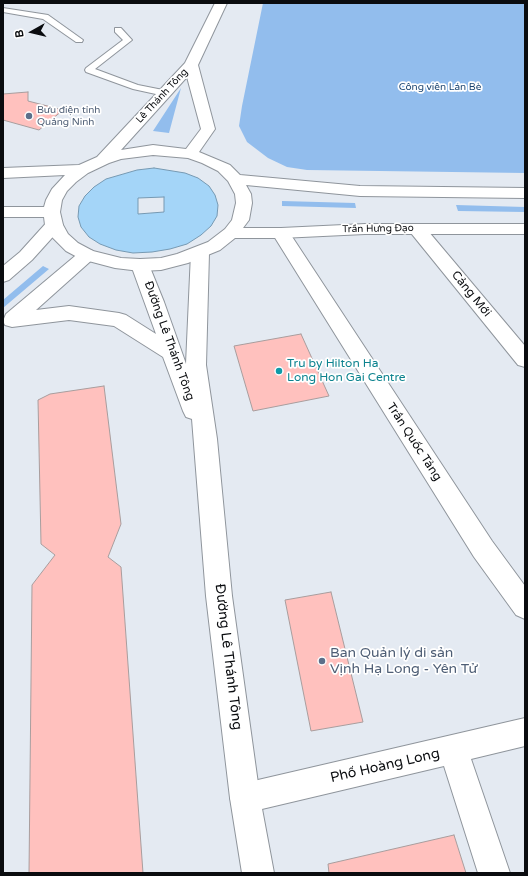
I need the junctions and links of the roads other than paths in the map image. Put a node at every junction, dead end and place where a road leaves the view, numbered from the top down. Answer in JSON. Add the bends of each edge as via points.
{"nodes":[{"id":1,"x":221,"y":3,"type":"edge"},
{"id":2,"x":3,"y":10,"type":"edge"},
{"id":3,"x":118,"y":30,"type":"dead end"},
{"id":4,"x":79,"y":40,"type":"dead end"},
{"id":5,"x":191,"y":65,"type":"junction"},
{"id":6,"x":164,"y":93,"type":"junction"},
{"id":7,"x":190,"y":154,"type":"junction"},
{"id":8,"x":103,"y":160,"type":"junction"},
{"id":9,"x":82,"y":170,"type":"junction"},
{"id":10,"x":3,"y":173,"type":"edge"},
{"id":11,"x":235,"y":179,"type":"junction"},
{"id":12,"x":525,"y":193,"type":"edge"},
{"id":13,"x":3,"y":212,"type":"edge"},
{"id":14,"x":53,"y":219,"type":"junction"},
{"id":15,"x":417,"y":229,"type":"junction"},
{"id":16,"x":525,"y":229,"type":"edge"},
{"id":17,"x":281,"y":233,"type":"junction"},
{"id":18,"x":231,"y":234,"type":"junction"},
{"id":19,"x":200,"y":253,"type":"junction"},
{"id":20,"x":87,"y":255,"type":"junction"},
{"id":21,"x":140,"y":265,"type":"junction"},
{"id":22,"x":3,"y":276,"type":"edge"},
{"id":23,"x":8,"y":323,"type":"edge"},
{"id":24,"x":172,"y":353,"type":"junction"},
{"id":25,"x":525,"y":360,"type":"edge"},
{"id":26,"x":206,"y":439,"type":"junction"},
{"id":27,"x":525,"y":607,"type":"edge"},
{"id":28,"x":525,"y":732,"type":"edge"},
{"id":29,"x":453,"y":750,"type":"junction"},
{"id":30,"x":245,"y":798,"type":"junction"},
{"id":31,"x":258,"y":873,"type":"edge"},
{"id":32,"x":494,"y":873,"type":"edge"}],
"edges":[{"from":1,"to":5,"type":"main road","name":"Lê Thánh Tông","via":[[216,18]]},
{"from":2,"to":4,"type":"lane","via":[[46,17]]},
{"from":3,"to":6,"type":"lane","via":[[128,40],[89,70],[136,87]]},
{"from":5,"to":6,"type":"main road","name":"Lê Thánh Tông"},
{"from":5,"to":7,"type":"main road","via":[[208,129]]},
{"from":6,"to":8,"type":"main road","name":"Lê Thánh Tông"},
{"from":7,"to":8,"type":"main road","via":[[153,150]]},
{"from":7,"to":11,"type":"main road","via":[[218,165]]},
{"from":8,"to":9,"type":"main road"},
{"from":9,"to":10,"type":"main road"},
{"from":9,"to":14,"type":"main road","via":[[60,189],[54,200]]},
{"from":11,"to":12,"type":"main road","via":[[360,191]]},
{"from":11,"to":18,"type":"main road","via":[[242,190],[244,203],[240,220]]},
{"from":13,"to":14,"type":"main road"},
{"from":14,"to":20,"type":"main road","via":[[61,237]]},
{"from":14,"to":22,"type":"main road","via":[[26,256]]},
{"from":15,"to":16,"type":"main road","name":"Trần Hưng Đạo"},
{"from":15,"to":17,"type":"main road","name":"Trần Hưng Đạo"},
{"from":15,"to":25,"type":"main road","name":"Cảng Mới"},
{"from":17,"to":18,"type":"main road","name":"Trần Hưng Đạo"},
{"from":17,"to":27,"type":"main road","name":"Trần Quốc Tảng","via":[[483,549]]},
{"from":18,"to":19,"type":"main road"},
{"from":19,"to":21,"type":"main road","via":[[182,260]]},
{"from":19,"to":26,"type":"main road","name":"Đường Lê Thánh Tông","via":[[196,365]]},
{"from":20,"to":21,"type":"main road","via":[[103,261]]},
{"from":20,"to":23,"type":"main road"},
{"from":21,"to":24,"type":"main road","name":"Đường Lê Thánh Tông","via":[[158,308]]},
{"from":23,"to":24,"type":"main road","via":[[68,313],[119,320]]},
{"from":24,"to":26,"type":"main road","name":"Đường Lê Thánh Tông"},
{"from":26,"to":30,"type":"main road","name":"Đường Lê Thánh Tông","via":[[219,596]]},
{"from":28,"to":29,"type":"main road","name":"Phố Hoàng Long"},
{"from":29,"to":30,"type":"main road","name":"Phố Hoàng Long"},
{"from":29,"to":32,"type":"main road"},
{"from":30,"to":31,"type":"main road","name":"Đường Lê Thánh Tông"}]}
